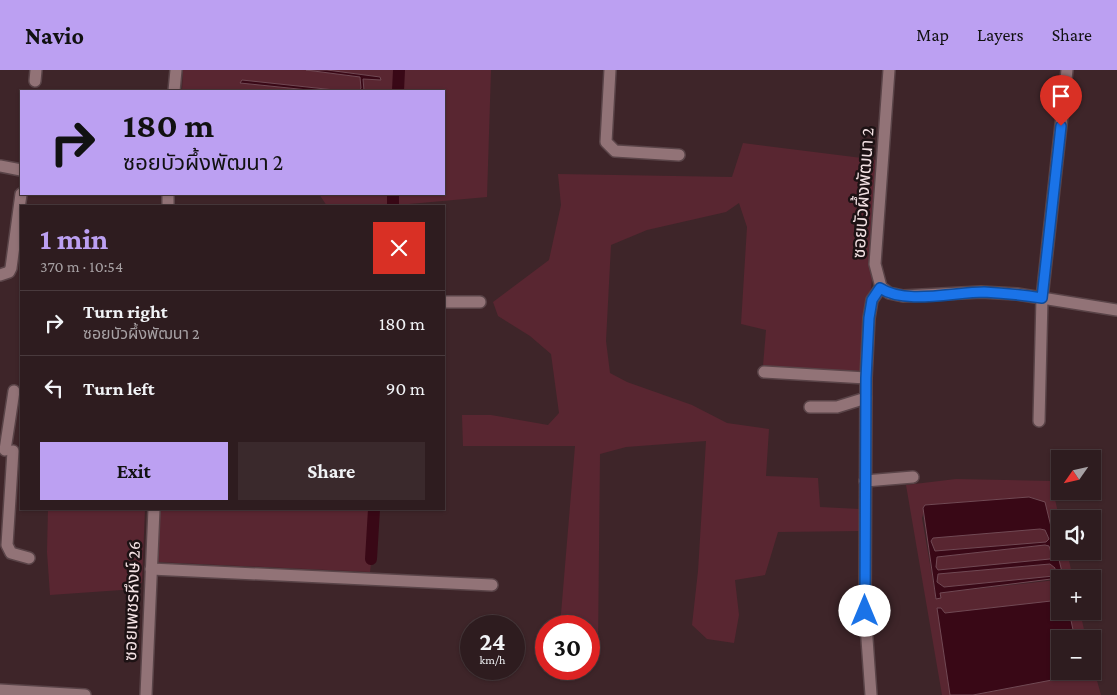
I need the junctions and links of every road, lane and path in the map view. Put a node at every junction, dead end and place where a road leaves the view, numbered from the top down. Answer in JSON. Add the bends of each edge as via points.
{"nodes":[{"id":1,"x":176,"y":70,"type":"edge"},
{"id":2,"x":610,"y":70,"type":"edge"},
{"id":3,"x":889,"y":70,"type":"edge"},
{"id":4,"x":1067,"y":70,"type":"edge"},
{"id":5,"x":174,"y":90,"type":"edge"},
{"id":6,"x":679,"y":155,"type":"dead end"},
{"id":7,"x":0,"y":166,"type":"edge"},
{"id":8,"x":20,"y":170,"type":"edge"},
{"id":9,"x":21,"y":195,"type":"edge"},
{"id":10,"x":0,"y":275,"type":"edge"},
{"id":11,"x":880,"y":288,"type":"junction"},
{"id":12,"x":1042,"y":298,"type":"junction"},
{"id":13,"x":445,"y":302,"type":"edge"},
{"id":14,"x":480,"y":302,"type":"dead end"},
{"id":15,"x":1117,"y":310,"type":"edge"},
{"id":16,"x":764,"y":372,"type":"dead end"},
{"id":17,"x":866,"y":378,"type":"junction"},
{"id":18,"x":14,"y":391,"type":"dead end"},
{"id":19,"x":866,"y":398,"type":"junction"},
{"id":20,"x":810,"y":407,"type":"dead end"},
{"id":21,"x":1039,"y":421,"type":"dead end"},
{"id":22,"x":10,"y":451,"type":"edge"},
{"id":23,"x":913,"y":477,"type":"dead end"},
{"id":24,"x":865,"y":481,"type":"junction"},
{"id":25,"x":154,"y":510,"type":"edge"},
{"id":26,"x":29,"y":558,"type":"dead end"},
{"id":27,"x":150,"y":569,"type":"junction"},
{"id":28,"x":492,"y":585,"type":"dead end"},
{"id":29,"x":0,"y":690,"type":"edge"},
{"id":30,"x":85,"y":695,"type":"edge"},
{"id":31,"x":146,"y":695,"type":"edge"},
{"id":32,"x":871,"y":695,"type":"edge"}],
"edges":[{"from":1,"to":5,"type":"street"},
{"from":2,"to":6,"type":"street","via":[[606,142],[610,148]]},
{"from":3,"to":11,"type":"street","name":"ซอยบัวผึ้งพัฒนา 2","via":[[876,264]]},
{"from":4,"to":12,"type":"street"},
{"from":7,"to":8,"type":"street"},
{"from":9,"to":10,"type":"street","via":[[11,268]]},
{"from":11,"to":12,"type":"street","via":[[889,294],[903,296],[981,292]]},
{"from":11,"to":17,"type":"street","via":[[872,300],[869,318]]},
{"from":12,"to":15,"type":"street"},
{"from":12,"to":21,"type":"street"},
{"from":13,"to":14,"type":"street"},
{"from":16,"to":17,"type":"street"},
{"from":17,"to":19,"type":"street"},
{"from":18,"to":22,"type":"street"},
{"from":19,"to":20,"type":"street","via":[[837,407]]},
{"from":19,"to":24,"type":"street"},
{"from":22,"to":26,"type":"street","via":[[7,545],[11,553]]},
{"from":23,"to":24,"type":"street"},
{"from":24,"to":32,"type":"street","via":[[865,611]]},
{"from":25,"to":27,"type":"street","name":"ซอยเพชรหึงษ์ 26"},
{"from":27,"to":28,"type":"street"},
{"from":27,"to":31,"type":"street","name":"ซอยเพชรหึงษ์ 26"},
{"from":29,"to":30,"type":"street"}]}
